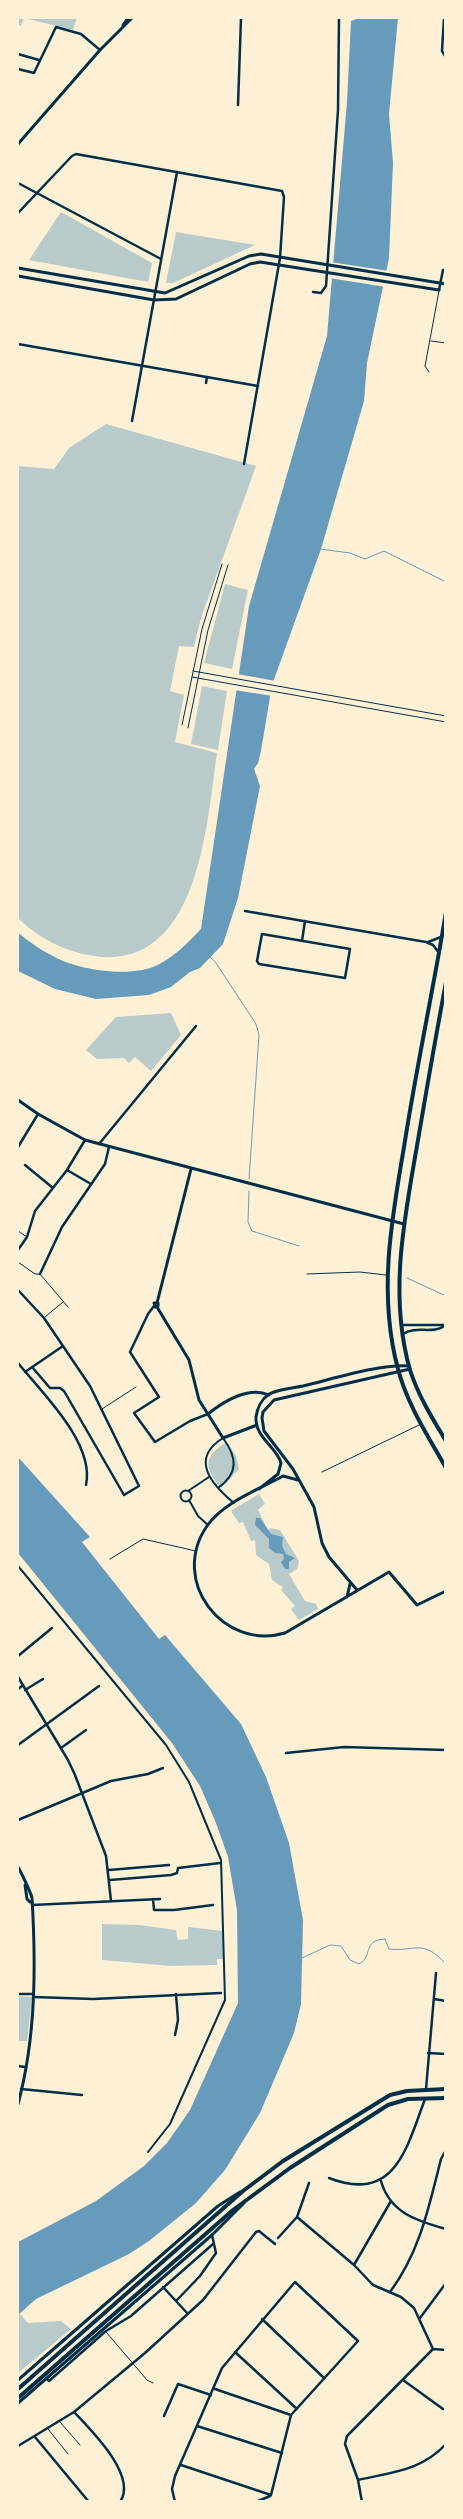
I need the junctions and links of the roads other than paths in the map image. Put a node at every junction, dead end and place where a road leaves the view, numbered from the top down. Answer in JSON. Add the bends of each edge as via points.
{"nodes":[{"id":1,"x":128,"y":18,"type":"edge"},
{"id":2,"x":132,"y":18,"type":"edge"},
{"id":3,"x":240,"y":18,"type":"edge"},
{"id":4,"x":339,"y":18,"type":"edge"},
{"id":5,"x":444,"y":18,"type":"edge"},
{"id":6,"x":122,"y":28,"type":"junction"},
{"id":7,"x":100,"y":50,"type":"junction"},
{"id":8,"x":18,"y":54,"type":"edge"},
{"id":9,"x":446,"y":58,"type":"edge"},
{"id":10,"x":39,"y":60,"type":"junction"},
{"id":11,"x":18,"y":69,"type":"edge"},
{"id":12,"x":238,"y":105,"type":"dead end"},
{"id":13,"x":18,"y":144,"type":"edge"},
{"id":14,"x":177,"y":172,"type":"junction"},
{"id":15,"x":18,"y":183,"type":"edge"},
{"id":16,"x":36,"y":193,"type":"junction"},
{"id":17,"x":18,"y":213,"type":"edge"},
{"id":18,"x":161,"y":258,"type":"junction"},
{"id":19,"x":280,"y":258,"type":"junction"},
{"id":20,"x":279,"y":265,"type":"junction"},
{"id":21,"x":18,"y":268,"type":"edge"},
{"id":22,"x":443,"y":270,"type":"dead end"},
{"id":23,"x":18,"y":276,"type":"edge"},
{"id":24,"x":441,"y":283,"type":"junction"},
{"id":25,"x":446,"y":284,"type":"edge"},
{"id":26,"x":439,"y":290,"type":"junction"},
{"id":27,"x":155,"y":292,"type":"junction"},
{"id":28,"x":312,"y":292,"type":"dead end"},
{"id":29,"x":154,"y":300,"type":"junction"},
{"id":30,"x":430,"y":340,"type":"junction"},
{"id":31,"x":446,"y":343,"type":"edge"},
{"id":32,"x":18,"y":344,"type":"edge"},
{"id":33,"x":142,"y":365,"type":"junction"},
{"id":34,"x":429,"y":372,"type":"dead end"},
{"id":35,"x":207,"y":377,"type":"junction"},
{"id":36,"x":206,"y":383,"type":"dead end"},
{"id":37,"x":258,"y":386,"type":"junction"},
{"id":38,"x":132,"y":421,"type":"dead end"},
{"id":39,"x":246,"y":422,"type":"dead end"},
{"id":40,"x":251,"y":423,"type":"junction"},
{"id":41,"x":244,"y":464,"type":"dead end"},
{"id":42,"x":222,"y":564,"type":"dead end"},
{"id":43,"x":228,"y":565,"type":"dead end"},
{"id":44,"x":193,"y":671,"type":"junction"},
{"id":45,"x":199,"y":672,"type":"junction"},
{"id":46,"x":192,"y":677,"type":"junction"},
{"id":47,"x":198,"y":678,"type":"junction"},
{"id":48,"x":446,"y":716,"type":"edge"},
{"id":49,"x":446,"y":722,"type":"edge"},
{"id":50,"x":182,"y":725,"type":"dead end"},
{"id":51,"x":188,"y":728,"type":"dead end"},
{"id":52,"x":245,"y":911,"type":"dead end"},
{"id":53,"x":446,"y":912,"type":"edge"},
{"id":54,"x":305,"y":921,"type":"junction"},
{"id":55,"x":258,"y":930,"type":"dead end"},
{"id":56,"x":262,"y":934,"type":"junction"},
{"id":57,"x":442,"y":937,"type":"junction"},
{"id":58,"x":302,"y":941,"type":"junction"},
{"id":59,"x":426,"y":942,"type":"junction"},
{"id":60,"x":355,"y":946,"type":"dead end"},
{"id":61,"x":350,"y":949,"type":"junction"},
{"id":62,"x":439,"y":953,"type":"junction"},
{"id":63,"x":345,"y":978,"type":"junction"},
{"id":64,"x":446,"y":982,"type":"edge"},
{"id":65,"x":348,"y":983,"type":"dead end"},
{"id":66,"x":196,"y":1026,"type":"dead end"},
{"id":67,"x":18,"y":1100,"type":"edge"},
{"id":68,"x":38,"y":1114,"type":"junction"},
{"id":69,"x":85,"y":1140,"type":"junction"},
{"id":70,"x":99,"y":1144,"type":"junction"},
{"id":71,"x":18,"y":1147,"type":"edge"},
{"id":72,"x":110,"y":1147,"type":"junction"},
{"id":73,"x":25,"y":1165,"type":"dead end"},
{"id":74,"x":191,"y":1169,"type":"junction"},
{"id":75,"x":67,"y":1170,"type":"junction"},
{"id":76,"x":91,"y":1184,"type":"junction"},
{"id":77,"x":54,"y":1188,"type":"junction"},
{"id":78,"x":392,"y":1221,"type":"junction"},
{"id":79,"x":404,"y":1224,"type":"junction"},
{"id":80,"x":18,"y":1231,"type":"edge"},
{"id":81,"x":27,"y":1237,"type":"junction"},
{"id":82,"x":18,"y":1250,"type":"edge"},
{"id":83,"x":18,"y":1262,"type":"edge"},
{"id":84,"x":40,"y":1274,"type":"junction"},
{"id":85,"x":307,"y":1274,"type":"dead end"},
{"id":86,"x":387,"y":1274,"type":"junction"},
{"id":87,"x":18,"y":1290,"type":"edge"},
{"id":88,"x":64,"y":1302,"type":"junction"},
{"id":89,"x":156,"y":1305,"type":"junction"},
{"id":90,"x":68,"y":1307,"type":"dead end"},
{"id":91,"x":44,"y":1318,"type":"junction"},
{"id":92,"x":402,"y":1324,"type":"junction"},
{"id":93,"x":446,"y":1325,"type":"edge"},
{"id":94,"x":403,"y":1334,"type":"junction"},
{"id":95,"x":392,"y":1344,"type":"junction"},
{"id":96,"x":63,"y":1346,"type":"junction"},
{"id":97,"x":18,"y":1363,"type":"edge"},
{"id":98,"x":397,"y":1365,"type":"junction"},
{"id":99,"x":391,"y":1366,"type":"junction"},
{"id":100,"x":32,"y":1367,"type":"junction"},
{"id":101,"x":410,"y":1367,"type":"junction"},
{"id":102,"x":24,"y":1372,"type":"junction"},
{"id":103,"x":398,"y":1372,"type":"junction"},
{"id":104,"x":353,"y":1374,"type":"junction"},
{"id":105,"x":325,"y":1381,"type":"junction"},
{"id":106,"x":355,"y":1381,"type":"junction"},
{"id":107,"x":136,"y":1387,"type":"dead end"},
{"id":108,"x":326,"y":1388,"type":"junction"},
{"id":109,"x":269,"y":1395,"type":"junction"},
{"id":110,"x":270,"y":1403,"type":"junction"},
{"id":111,"x":101,"y":1410,"type":"junction"},
{"id":112,"x":208,"y":1414,"type":"junction"},
{"id":113,"x":422,"y":1424,"type":"junction"},
{"id":114,"x":257,"y":1425,"type":"junction"},
{"id":115,"x":223,"y":1438,"type":"junction"},
{"id":116,"x":446,"y":1441,"type":"edge"},
{"id":117,"x":281,"y":1464,"type":"junction"},
{"id":118,"x":291,"y":1466,"type":"junction"},
{"id":119,"x":446,"y":1468,"type":"edge"},
{"id":120,"x":322,"y":1472,"type":"dead end"},
{"id":121,"x":209,"y":1477,"type":"junction"},
{"id":122,"x":298,"y":1480,"type":"junction"},
{"id":123,"x":86,"y":1485,"type":"dead end"},
{"id":124,"x":218,"y":1488,"type":"junction"},
{"id":125,"x":258,"y":1489,"type":"junction"},
{"id":126,"x":188,"y":1491,"type":"junction"},
{"id":127,"x":189,"y":1500,"type":"junction"},
{"id":128,"x":234,"y":1503,"type":"junction"},
{"id":129,"x":208,"y":1525,"type":"junction"},
{"id":130,"x":197,"y":1551,"type":"junction"},
{"id":131,"x":110,"y":1559,"type":"dead end"},
{"id":132,"x":18,"y":1566,"type":"edge"},
{"id":133,"x":350,"y":1583,"type":"junction"},
{"id":134,"x":358,"y":1590,"type":"junction"},
{"id":135,"x":446,"y":1591,"type":"edge"},
{"id":136,"x":347,"y":1597,"type":"junction"},
{"id":137,"x":52,"y":1628,"type":"dead end"},
{"id":138,"x":18,"y":1656,"type":"edge"},
{"id":139,"x":18,"y":1677,"type":"edge"},
{"id":140,"x":44,"y":1679,"type":"dead end"},
{"id":141,"x":22,"y":1686,"type":"junction"},
{"id":142,"x":99,"y":1686,"type":"dead end"},
{"id":143,"x":18,"y":1689,"type":"edge"},
{"id":144,"x":24,"y":1690,"type":"junction"},
{"id":145,"x":45,"y":1724,"type":"junction"},
{"id":146,"x":86,"y":1730,"type":"dead end"},
{"id":147,"x":18,"y":1745,"type":"edge"},
{"id":148,"x":61,"y":1748,"type":"junction"},
{"id":149,"x":446,"y":1750,"type":"edge"},
{"id":150,"x":286,"y":1753,"type":"dead end"},
{"id":151,"x":163,"y":1768,"type":"dead end"},
{"id":152,"x":81,"y":1792,"type":"junction"},
{"id":153,"x":18,"y":1820,"type":"edge"},
{"id":154,"x":220,"y":1863,"type":"dead end"},
{"id":155,"x":169,"y":1865,"type":"dead end"},
{"id":156,"x":18,"y":1867,"type":"edge"},
{"id":157,"x":109,"y":1870,"type":"junction"},
{"id":158,"x":110,"y":1880,"type":"junction"},
{"id":159,"x":160,"y":1898,"type":"dead end"},
{"id":160,"x":153,"y":1899,"type":"junction"},
{"id":161,"x":110,"y":1901,"type":"junction"},
{"id":162,"x":31,"y":1904,"type":"junction"},
{"id":163,"x":213,"y":1905,"type":"dead end"},
{"id":164,"x":436,"y":1973,"type":"dead end"},
{"id":165,"x":221,"y":1993,"type":"dead end"},
{"id":166,"x":18,"y":1994,"type":"edge"},
{"id":167,"x":176,"y":1994,"type":"junction"},
{"id":168,"x":34,"y":1995,"type":"junction"},
{"id":169,"x":434,"y":1999,"type":"junction"},
{"id":170,"x":446,"y":2001,"type":"edge"},
{"id":171,"x":175,"y":2034,"type":"dead end"},
{"id":172,"x":428,"y":2053,"type":"junction"},
{"id":173,"x":446,"y":2054,"type":"edge"},
{"id":174,"x":18,"y":2066,"type":"edge"},
{"id":175,"x":25,"y":2066,"type":"junction"},
{"id":176,"x":21,"y":2089,"type":"junction"},
{"id":177,"x":426,"y":2089,"type":"junction"},
{"id":178,"x":446,"y":2089,"type":"edge"},
{"id":179,"x":82,"y":2095,"type":"dead end"},
{"id":180,"x":446,"y":2098,"type":"edge"},
{"id":181,"x":425,"y":2099,"type":"junction"},
{"id":182,"x":18,"y":2104,"type":"edge"},
{"id":183,"x":446,"y":2150,"type":"edge"},
{"id":184,"x":148,"y":2152,"type":"dead end"},
{"id":185,"x":329,"y":2178,"type":"dead end"},
{"id":186,"x":381,"y":2181,"type":"junction"},
{"id":187,"x":309,"y":2182,"type":"dead end"},
{"id":188,"x":243,"y":2190,"type":"junction"},
{"id":189,"x":250,"y":2197,"type":"junction"},
{"id":190,"x":391,"y":2201,"type":"junction"},
{"id":191,"x":297,"y":2217,"type":"junction"},
{"id":192,"x":424,"y":2223,"type":"junction"},
{"id":193,"x":446,"y":2229,"type":"edge"},
{"id":194,"x":212,"y":2235,"type":"junction"},
{"id":195,"x":278,"y":2238,"type":"dead end"},
{"id":196,"x":213,"y":2244,"type":"junction"},
{"id":197,"x":275,"y":2244,"type":"dead end"},
{"id":198,"x":354,"y":2265,"type":"junction"},
{"id":199,"x":446,"y":2283,"type":"edge"},
{"id":200,"x":163,"y":2286,"type":"junction"},
{"id":201,"x":390,"y":2292,"type":"junction"},
{"id":202,"x":177,"y":2300,"type":"junction"},
{"id":203,"x":188,"y":2314,"type":"junction"},
{"id":204,"x":420,"y":2318,"type":"junction"},
{"id":205,"x":262,"y":2320,"type":"junction"},
{"id":206,"x":106,"y":2331,"type":"junction"},
{"id":207,"x":433,"y":2349,"type":"junction"},
{"id":208,"x":446,"y":2350,"type":"edge"},
{"id":209,"x":235,"y":2352,"type":"junction"},
{"id":210,"x":133,"y":2362,"type":"junction"},
{"id":211,"x":324,"y":2378,"type":"junction"},
{"id":212,"x":18,"y":2380,"type":"edge"},
{"id":213,"x":48,"y":2380,"type":"junction"},
{"id":214,"x":404,"y":2380,"type":"junction"},
{"id":215,"x":153,"y":2383,"type":"dead end"},
{"id":216,"x":214,"y":2388,"type":"junction"},
{"id":217,"x":18,"y":2389,"type":"edge"},
{"id":218,"x":211,"y":2395,"type":"junction"},
{"id":219,"x":18,"y":2398,"type":"edge"},
{"id":220,"x":18,"y":2403,"type":"edge"},
{"id":221,"x":297,"y":2409,"type":"junction"},
{"id":222,"x":443,"y":2409,"type":"dead end"},
{"id":223,"x":74,"y":2412,"type":"junction"},
{"id":224,"x":291,"y":2415,"type":"junction"},
{"id":225,"x":164,"y":2416,"type":"dead end"},
{"id":226,"x":60,"y":2421,"type":"junction"},
{"id":227,"x":197,"y":2426,"type":"junction"},
{"id":228,"x":47,"y":2429,"type":"junction"},
{"id":229,"x":35,"y":2437,"type":"junction"},
{"id":230,"x":446,"y":2444,"type":"edge"},
{"id":231,"x":80,"y":2445,"type":"dead end"},
{"id":232,"x":18,"y":2446,"type":"edge"},
{"id":233,"x":282,"y":2453,"type":"junction"},
{"id":234,"x":68,"y":2454,"type":"dead end"},
{"id":235,"x":181,"y":2465,"type":"junction"},
{"id":236,"x":358,"y":2480,"type":"junction"},
{"id":237,"x":271,"y":2495,"type":"junction"},
{"id":238,"x":89,"y":2502,"type":"edge"},
{"id":239,"x":120,"y":2502,"type":"edge"},
{"id":240,"x":175,"y":2502,"type":"edge"},
{"id":241,"x":256,"y":2502,"type":"edge"},
{"id":242,"x":362,"y":2502,"type":"edge"}],
"edges":[{"from":1,"to":6,"type":"street"},
{"from":2,"to":6,"type":"street"},
{"from":3,"to":12,"type":"street"},
{"from":4,"to":28,"type":"street","via":[[338,110],[326,286],[321,293]]},
{"from":5,"to":9,"type":"street","via":[[442,51]]},
{"from":6,"to":7,"type":"street"},
{"from":7,"to":10,"type":"street","via":[[81,34],[58,27]]},
{"from":7,"to":13,"type":"street"},
{"from":8,"to":10,"type":"street"},
{"from":10,"to":11,"type":"street","via":[[34,73]]},
{"from":14,"to":16,"type":"street","via":[[76,154]]},
{"from":14,"to":18,"type":"street"},
{"from":14,"to":19,"type":"street","via":[[281,190]]},
{"from":15,"to":16,"type":"street"},
{"from":16,"to":17,"type":"street"},
{"from":16,"to":18,"type":"street"},
{"from":18,"to":27,"type":"street"},
{"from":19,"to":20,"type":"street"},
{"from":19,"to":24,"type":"street"},
{"from":19,"to":27,"type":"street","via":[[260,254],[249,256],[170,292]]},
{"from":20,"to":26,"type":"street"},
{"from":20,"to":29,"type":"street","via":[[255,263],[176,300]]},
{"from":20,"to":37,"type":"street"},
{"from":21,"to":27,"type":"street"},
{"from":22,"to":24,"type":"street"},
{"from":23,"to":29,"type":"street"},
{"from":24,"to":25,"type":"street"},
{"from":24,"to":26,"type":"street"},
{"from":26,"to":30,"type":"lane"},
{"from":27,"to":29,"type":"street"},
{"from":29,"to":33,"type":"street"},
{"from":30,"to":31,"type":"lane"},
{"from":30,"to":34,"type":"lane","via":[[425,366]]},
{"from":32,"to":33,"type":"street"},
{"from":33,"to":35,"type":"street"},
{"from":33,"to":38,"type":"street"},
{"from":35,"to":36,"type":"street"},
{"from":35,"to":37,"type":"street"},
{"from":37,"to":40,"type":"street"},
{"from":39,"to":40,"type":"street"},
{"from":40,"to":41,"type":"street"},
{"from":42,"to":44,"type":"lane","via":[[208,604]]},
{"from":43,"to":45,"type":"lane","via":[[214,606]]},
{"from":44,"to":45,"type":"lane"},
{"from":44,"to":46,"type":"lane"},
{"from":45,"to":47,"type":"lane"},
{"from":45,"to":48,"type":"lane"},
{"from":46,"to":47,"type":"lane"},
{"from":46,"to":50,"type":"lane"},
{"from":47,"to":49,"type":"lane"},
{"from":47,"to":51,"type":"lane"},
{"from":52,"to":54,"type":"street"},
{"from":53,"to":57,"type":"main road"},
{"from":54,"to":58,"type":"street"},
{"from":54,"to":59,"type":"street"},
{"from":55,"to":56,"type":"street"},
{"from":56,"to":58,"type":"street"},
{"from":56,"to":63,"type":"street","via":[[259,964]]},
{"from":57,"to":59,"type":"street"},
{"from":57,"to":62,"type":"main road"},
{"from":58,"to":61,"type":"street"},
{"from":59,"to":62,"type":"street"},
{"from":60,"to":61,"type":"street"},
{"from":61,"to":63,"type":"street"},
{"from":62,"to":78,"type":"main road"},
{"from":63,"to":65,"type":"street"},
{"from":64,"to":79,"type":"main road"},
{"from":66,"to":70,"type":"street"},
{"from":67,"to":68,"type":"street"},
{"from":68,"to":69,"type":"street"},
{"from":68,"to":71,"type":"street"},
{"from":69,"to":70,"type":"street"},
{"from":69,"to":75,"type":"street"},
{"from":70,"to":72,"type":"street"},
{"from":72,"to":74,"type":"street"},
{"from":72,"to":76,"type":"street","via":[[105,1164]]},
{"from":73,"to":77,"type":"street"},
{"from":74,"to":78,"type":"street"},
{"from":74,"to":89,"type":"street"},
{"from":75,"to":76,"type":"street"},
{"from":75,"to":77,"type":"street"},
{"from":76,"to":84,"type":"street","via":[[62,1227]]},
{"from":77,"to":81,"type":"street","via":[[35,1211]]},
{"from":78,"to":79,"type":"street"},
{"from":78,"to":86,"type":"main road"},
{"from":79,"to":92,"type":"main road","via":[[399,1272]]},
{"from":80,"to":81,"type":"lane"},
{"from":81,"to":82,"type":"street"},
{"from":83,"to":84,"type":"lane"},
{"from":84,"to":88,"type":"lane"},
{"from":85,"to":86,"type":"lane"},
{"from":86,"to":95,"type":"main road"},
{"from":87,"to":91,"type":"street"},
{"from":88,"to":90,"type":"lane"},
{"from":88,"to":91,"type":"lane"},
{"from":89,"to":112,"type":"street","via":[[188,1360],[199,1400]]},
{"from":89,"to":112,"type":"street","via":[[148,1314],[130,1352],[159,1397],[134,1413],[155,1442]]},
{"from":91,"to":96,"type":"street"},
{"from":92,"to":93,"type":"street"},
{"from":92,"to":94,"type":"main road"},
{"from":93,"to":94,"type":"street","via":[[439,1330]]},
{"from":94,"to":101,"type":"main road"},
{"from":95,"to":98,"type":"main road"},
{"from":95,"to":99,"type":"main road","via":[[394,1363]]},
{"from":96,"to":100,"type":"street"},
{"from":96,"to":111,"type":"street","via":[[90,1386]]},
{"from":97,"to":102,"type":"street"},
{"from":98,"to":99,"type":"street"},
{"from":98,"to":101,"type":"street"},
{"from":98,"to":103,"type":"main road"},
{"from":99,"to":104,"type":"street"},
{"from":100,"to":102,"type":"street"},
{"from":100,"to":111,"type":"street","via":[[50,1388],[64,1391],[124,1495],[139,1483]]},
{"from":101,"to":103,"type":"street"},
{"from":101,"to":116,"type":"main road","via":[[419,1394]]},
{"from":102,"to":123,"type":"street","via":[[44,1393],[71,1431],[85,1461]]},
{"from":103,"to":106,"type":"street"},
{"from":103,"to":113,"type":"main road","via":[[409,1402]]},
{"from":104,"to":105,"type":"street"},
{"from":104,"to":106,"type":"street"},
{"from":105,"to":108,"type":"street"},
{"from":105,"to":109,"type":"street"},
{"from":106,"to":108,"type":"street"},
{"from":107,"to":111,"type":"lane"},
{"from":108,"to":110,"type":"street"},
{"from":109,"to":110,"type":"street"},
{"from":109,"to":112,"type":"street","via":[[261,1391],[249,1392]]},
{"from":109,"to":114,"type":"street","via":[[258,1408]]},
{"from":110,"to":118,"type":"street","via":[[262,1424]]},
{"from":112,"to":115,"type":"street"},
{"from":113,"to":119,"type":"main road"},
{"from":113,"to":120,"type":"lane"},
{"from":114,"to":115,"type":"street"},
{"from":114,"to":117,"type":"street"},
{"from":115,"to":121,"type":"street","via":[[208,1455]]},
{"from":115,"to":124,"type":"street","via":[[233,1454],[235,1466],[228,1480]]},
{"from":117,"to":118,"type":"street"},
{"from":117,"to":125,"type":"street","via":[[276,1476]]},
{"from":118,"to":122,"type":"street"},
{"from":121,"to":124,"type":"street"},
{"from":121,"to":126,"type":"street"},
{"from":122,"to":125,"type":"street","via":[[283,1476]]},
{"from":122,"to":133,"type":"street","via":[[315,1511],[326,1553]]},
{"from":124,"to":128,"type":"street"},
{"from":125,"to":128,"type":"street"},
{"from":126,"to":127,"type":"street","via":[[191,1495]]},
{"from":126,"to":127,"type":"street","via":[[180,1496]]},
{"from":127,"to":129,"type":"street","via":[[198,1516]]},
{"from":128,"to":129,"type":"street"},
{"from":129,"to":130,"type":"street"},
{"from":130,"to":131,"type":"lane","via":[[143,1539]]},
{"from":130,"to":136,"type":"street","via":[[196,1576],[202,1596],[220,1620],[241,1633],[268,1636],[285,1633]]},
{"from":132,"to":184,"type":"street","via":[[166,1745],[189,1782],[221,1860],[225,2000],[170,2124]]},
{"from":133,"to":134,"type":"street"},
{"from":133,"to":136,"type":"street"},
{"from":134,"to":135,"type":"street","via":[[389,1572],[417,1605]]},
{"from":134,"to":136,"type":"street"},
{"from":137,"to":138,"type":"street"},
{"from":139,"to":141,"type":"street"},
{"from":140,"to":144,"type":"street"},
{"from":141,"to":143,"type":"street"},
{"from":141,"to":144,"type":"street"},
{"from":142,"to":145,"type":"street"},
{"from":144,"to":145,"type":"street"},
{"from":145,"to":147,"type":"street"},
{"from":145,"to":148,"type":"street"},
{"from":146,"to":148,"type":"street"},
{"from":148,"to":152,"type":"street"},
{"from":149,"to":150,"type":"street","via":[[344,1748]]},
{"from":151,"to":152,"type":"street","via":[[148,1774],[110,1780]]},
{"from":152,"to":153,"type":"street"},
{"from":152,"to":157,"type":"street"},
{"from":154,"to":158,"type":"street","via":[[178,1868],[176,1874]]},
{"from":155,"to":157,"type":"street"},
{"from":156,"to":162,"type":"street"},
{"from":157,"to":158,"type":"street"},
{"from":158,"to":161,"type":"street"},
{"from":159,"to":160,"type":"street"},
{"from":160,"to":161,"type":"street"},
{"from":160,"to":163,"type":"street","via":[[154,1910],[163,1911]]},
{"from":161,"to":162,"type":"street"},
{"from":162,"to":168,"type":"street","via":[[35,1938]]},
{"from":164,"to":169,"type":"street"},
{"from":165,"to":167,"type":"street"},
{"from":166,"to":168,"type":"street"},
{"from":167,"to":168,"type":"street","via":[[93,1999]]},
{"from":167,"to":171,"type":"street","via":[[178,2020]]},
{"from":168,"to":175,"type":"street"},
{"from":169,"to":170,"type":"street"},
{"from":169,"to":172,"type":"street"},
{"from":172,"to":173,"type":"street"},
{"from":172,"to":177,"type":"street"},
{"from":174,"to":175,"type":"street"},
{"from":175,"to":176,"type":"street"},
{"from":176,"to":179,"type":"street"},
{"from":176,"to":182,"type":"street"},
{"from":177,"to":178,"type":"main road"},
{"from":177,"to":188,"type":"main road","via":[[398,2092],[382,2099]]},
{"from":180,"to":181,"type":"main road"},
{"from":181,"to":186,"type":"street","via":[[398,2161]]},
{"from":181,"to":189,"type":"main road","via":[[398,2101],[377,2111]]},
{"from":183,"to":192,"type":"street"},
{"from":185,"to":186,"type":"street","via":[[364,2186]]},
{"from":186,"to":190,"type":"street"},
{"from":187,"to":191,"type":"street"},
{"from":188,"to":212,"type":"street","via":[[218,2206]]},
{"from":188,"to":217,"type":"main road"},
{"from":189,"to":194,"type":"street"},
{"from":189,"to":219,"type":"main road"},
{"from":190,"to":192,"type":"street","via":[[404,2214]]},
{"from":190,"to":198,"type":"street"},
{"from":191,"to":195,"type":"street"},
{"from":191,"to":198,"type":"street"},
{"from":192,"to":193,"type":"street"},
{"from":192,"to":201,"type":"street","via":[[411,2259]]},
{"from":194,"to":196,"type":"street"},
{"from":194,"to":213,"type":"street"},
{"from":196,"to":200,"type":"street"},
{"from":196,"to":202,"type":"street","via":[[216,2253]]},
{"from":197,"to":203,"type":"street","via":[[256,2232],[204,2300]]},
{"from":198,"to":201,"type":"street","via":[[373,2285]]},
{"from":199,"to":204,"type":"street"},
{"from":200,"to":202,"type":"street"},
{"from":200,"to":206,"type":"street","via":[[131,2316]]},
{"from":201,"to":204,"type":"street","via":[[408,2303]]},
{"from":202,"to":203,"type":"street"},
{"from":203,"to":210,"type":"street"},
{"from":204,"to":207,"type":"street"},
{"from":205,"to":209,"type":"street"},
{"from":205,"to":211,"type":"street"},
{"from":205,"to":211,"type":"street","via":[[295,2282],[358,2341]]},
{"from":206,"to":210,"type":"lane"},
{"from":206,"to":213,"type":"street"},
{"from":207,"to":208,"type":"street"},
{"from":207,"to":214,"type":"street"},
{"from":209,"to":216,"type":"street","via":[[222,2368]]},
{"from":209,"to":221,"type":"street"},
{"from":210,"to":215,"type":"lane"},
{"from":210,"to":223,"type":"street"},
{"from":211,"to":221,"type":"street"},
{"from":213,"to":220,"type":"street"},
{"from":214,"to":222,"type":"street"},
{"from":214,"to":236,"type":"street","via":[[347,2436],[345,2444]]},
{"from":216,"to":218,"type":"street"},
{"from":216,"to":224,"type":"street"},
{"from":218,"to":225,"type":"street","via":[[178,2384]]},
{"from":218,"to":227,"type":"street"},
{"from":221,"to":224,"type":"street"},
{"from":223,"to":226,"type":"street"},
{"from":223,"to":239,"type":"street","via":[[117,2464],[126,2486]]},
{"from":224,"to":233,"type":"street"},
{"from":226,"to":228,"type":"street"},
{"from":226,"to":231,"type":"lane"},
{"from":227,"to":233,"type":"street"},
{"from":227,"to":235,"type":"street"},
{"from":228,"to":229,"type":"street"},
{"from":228,"to":234,"type":"lane"},
{"from":229,"to":232,"type":"street"},
{"from":229,"to":238,"type":"street"},
{"from":230,"to":236,"type":"street","via":[[420,2465]]},
{"from":233,"to":237,"type":"street"},
{"from":235,"to":237,"type":"street"},
{"from":235,"to":240,"type":"street","via":[[173,2483]]},
{"from":236,"to":242,"type":"street"},
{"from":237,"to":241,"type":"street"}]}
